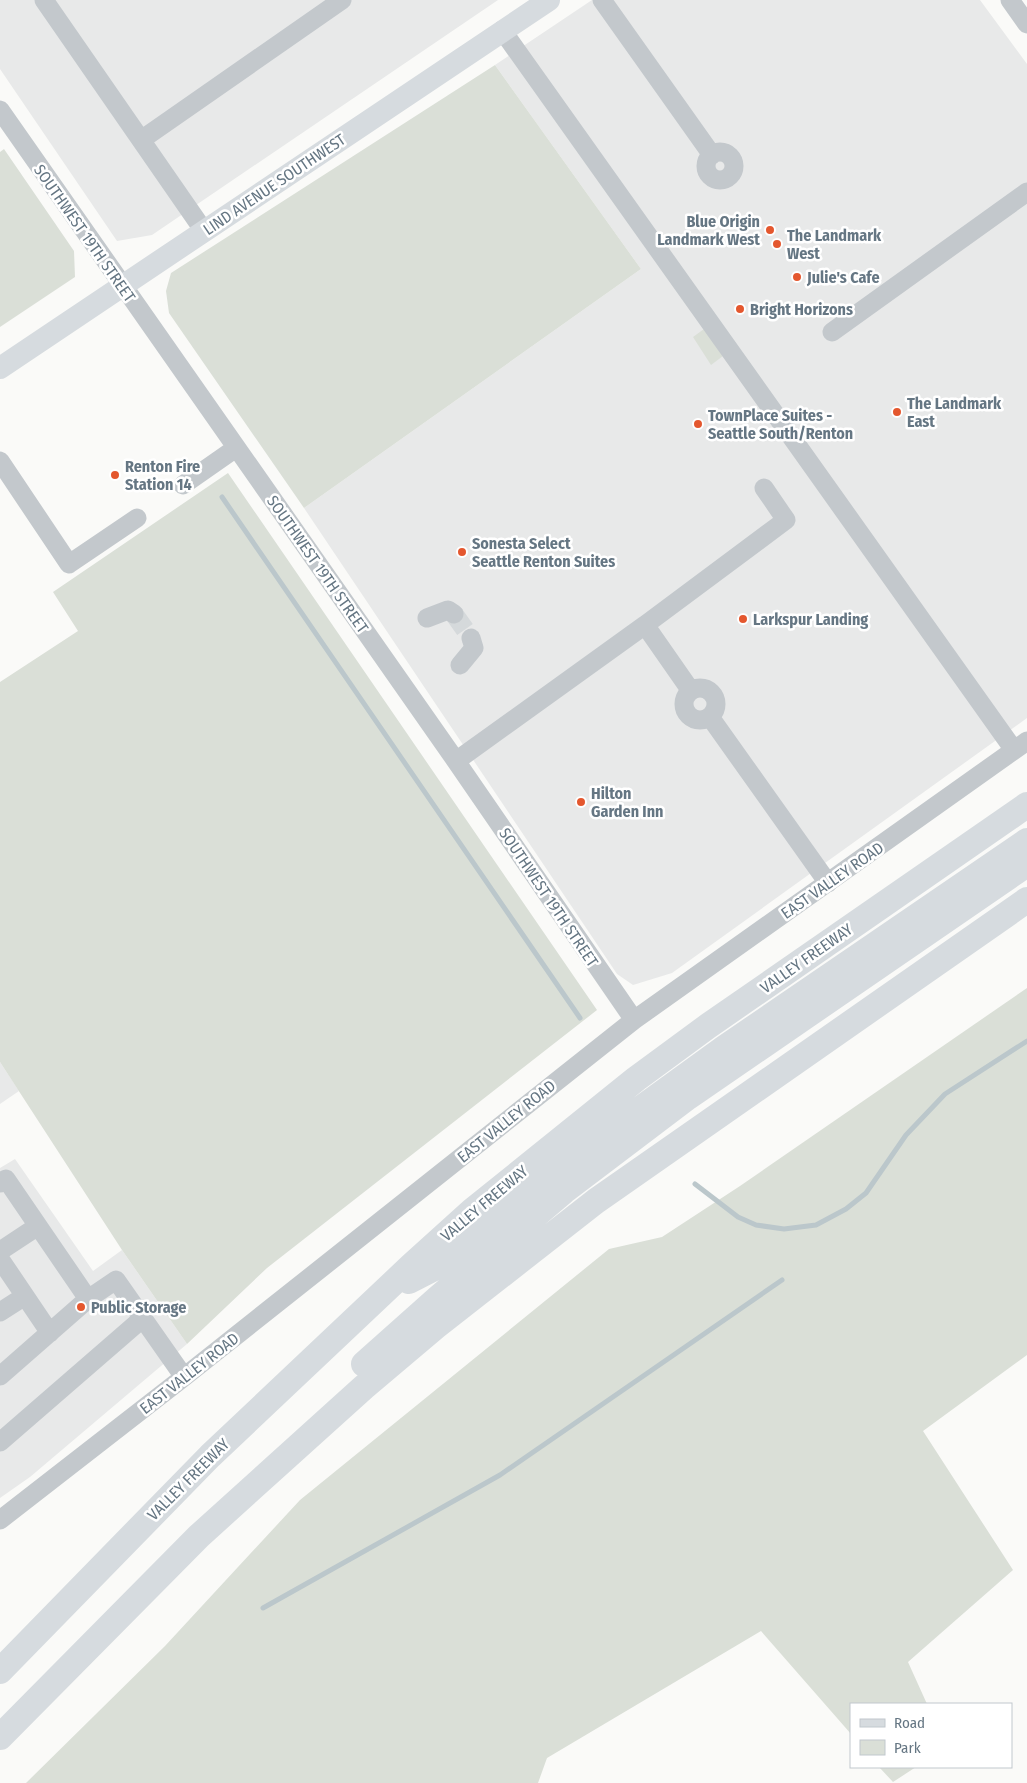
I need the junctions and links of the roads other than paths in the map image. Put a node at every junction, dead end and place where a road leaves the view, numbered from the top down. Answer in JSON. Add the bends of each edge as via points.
{"nodes":[{"id":1,"x":44,"y":0,"type":"edge"},
{"id":2,"x":342,"y":0,"type":"edge"},
{"id":3,"x":602,"y":0,"type":"edge"},
{"id":4,"x":1010,"y":0,"type":"edge"},
{"id":5,"x":537,"y":3,"type":"edge"},
{"id":6,"x":1027,"y":24,"type":"edge"},
{"id":7,"x":502,"y":30,"type":"junction"},
{"id":8,"x":3,"y":123,"type":"edge"},
{"id":9,"x":141,"y":140,"type":"junction"},
{"id":10,"x":712,"y":155,"type":"dead end"},
{"id":11,"x":1027,"y":192,"type":"edge"},
{"id":12,"x":204,"y":231,"type":"junction"},
{"id":13,"x":122,"y":287,"type":"junction"},
{"id":14,"x":832,"y":332,"type":"dead end"},
{"id":15,"x":0,"y":368,"type":"edge"},
{"id":16,"x":236,"y":448,"type":"junction"},
{"id":17,"x":0,"y":461,"type":"edge"},
{"id":18,"x":183,"y":485,"type":"dead end"},
{"id":19,"x":764,"y":488,"type":"dead end"},
{"id":20,"x":137,"y":518,"type":"dead end"},
{"id":21,"x":454,"y":614,"type":"dead end"},
{"id":22,"x":427,"y":618,"type":"dead end"},
{"id":23,"x":645,"y":625,"type":"junction"},
{"id":24,"x":470,"y":638,"type":"dead end"},
{"id":25,"x":460,"y":665,"type":"dead end"},
{"id":26,"x":1021,"y":746,"type":"edge"},
{"id":27,"x":456,"y":761,"type":"junction"},
{"id":28,"x":1027,"y":805,"type":"edge"},
{"id":29,"x":1027,"y":841,"type":"edge"},
{"id":30,"x":1027,"y":864,"type":"edge"},
{"id":31,"x":828,"y":883,"type":"junction"},
{"id":32,"x":1027,"y":900,"type":"edge"},
{"id":33,"x":1027,"y":912,"type":"edge"},
{"id":34,"x":887,"y":999,"type":"junction"},
{"id":35,"x":634,"y":1020,"type":"junction"},
{"id":36,"x":0,"y":1183,"type":"edge"},
{"id":37,"x":38,"y":1226,"type":"junction"},
{"id":38,"x":0,"y":1251,"type":"edge"},
{"id":39,"x":0,"y":1259,"type":"edge"},
{"id":40,"x":25,"y":1296,"type":"junction"},
{"id":41,"x":88,"y":1299,"type":"junction"},
{"id":42,"x":376,"y":1299,"type":"junction"},
{"id":43,"x":0,"y":1312,"type":"edge"},
{"id":44,"x":143,"y":1318,"type":"junction"},
{"id":45,"x":50,"y":1333,"type":"junction"},
{"id":46,"x":0,"y":1376,"type":"edge"},
{"id":47,"x":184,"y":1378,"type":"junction"},
{"id":48,"x":0,"y":1442,"type":"edge"},
{"id":49,"x":0,"y":1520,"type":"edge"},
{"id":50,"x":199,"y":1536,"type":"junction"},
{"id":51,"x":0,"y":1671,"type":"edge"},
{"id":52,"x":0,"y":1737,"type":"edge"}],
"edges":[{"from":1,"to":9,"type":"street"},
{"from":2,"to":9,"type":"street"},
{"from":3,"to":10,"type":"street"},
{"from":4,"to":6,"type":"street"},
{"from":5,"to":7,"type":"main road","name":"LIND AVENUE SOUTHWEST"},
{"from":7,"to":12,"type":"main road","name":"LIND AVENUE SOUTHWEST"},
{"from":7,"to":26,"type":"street"},
{"from":8,"to":13,"type":"street","name":"SOUTHWEST 19TH STREET"},
{"from":9,"to":12,"type":"street"},
{"from":11,"to":14,"type":"street"},
{"from":12,"to":13,"type":"main road","name":"LIND AVENUE SOUTHWEST"},
{"from":13,"to":15,"type":"main road","name":"LIND AVENUE SOUTHWEST"},
{"from":13,"to":16,"type":"street","name":"SOUTHWEST 19TH STREET"},
{"from":16,"to":18,"type":"street"},
{"from":16,"to":27,"type":"street","name":"SOUTHWEST 19TH STREET"},
{"from":17,"to":20,"type":"street","via":[[69,564]]},
{"from":19,"to":23,"type":"street","via":[[786,520]]},
{"from":21,"to":22,"type":"street","via":[[448,610]]},
{"from":23,"to":27,"type":"street"},
{"from":23,"to":31,"type":"street","via":[[691,691],[684,704],[687,713],[700,720],[710,716]]},
{"from":24,"to":25,"type":"street","via":[[474,648]]},
{"from":26,"to":31,"type":"street","name":"EAST VALLEY ROAD"},
{"from":27,"to":35,"type":"street","name":"SOUTHWEST 19TH STREET"},
{"from":28,"to":42,"type":"highway","name":"VALLEY FREEWAY","via":[[724,1014],[636,1079],[472,1212]]},
{"from":29,"to":42,"type":"highway","via":[[606,1132],[545,1178],[446,1262]]},
{"from":30,"to":50,"type":"highway","via":[[688,1097],[564,1191],[437,1299],[281,1440],[209,1510]]},
{"from":31,"to":35,"type":"street","name":"EAST VALLEY ROAD"},
{"from":32,"to":34,"type":"highway"},
{"from":33,"to":34,"type":"highway","via":[[926,981]]},
{"from":34,"to":50,"type":"highway","via":[[596,1201],[515,1262],[364,1387]]},
{"from":35,"to":47,"type":"street","name":"EAST VALLEY ROAD"},
{"from":36,"to":37,"type":"street","via":[[6,1179]]},
{"from":37,"to":38,"type":"street"},
{"from":37,"to":41,"type":"street"},
{"from":39,"to":40,"type":"street"},
{"from":40,"to":43,"type":"street"},
{"from":40,"to":45,"type":"street"},
{"from":41,"to":44,"type":"street","via":[[116,1280]]},
{"from":41,"to":45,"type":"street"},
{"from":42,"to":51,"type":"highway","name":"VALLEY FREEWAY","via":[[210,1456]]},
{"from":44,"to":47,"type":"street"},
{"from":44,"to":48,"type":"street"},
{"from":45,"to":46,"type":"street"},
{"from":47,"to":49,"type":"street","name":"EAST VALLEY ROAD"},
{"from":50,"to":52,"type":"highway"}]}
